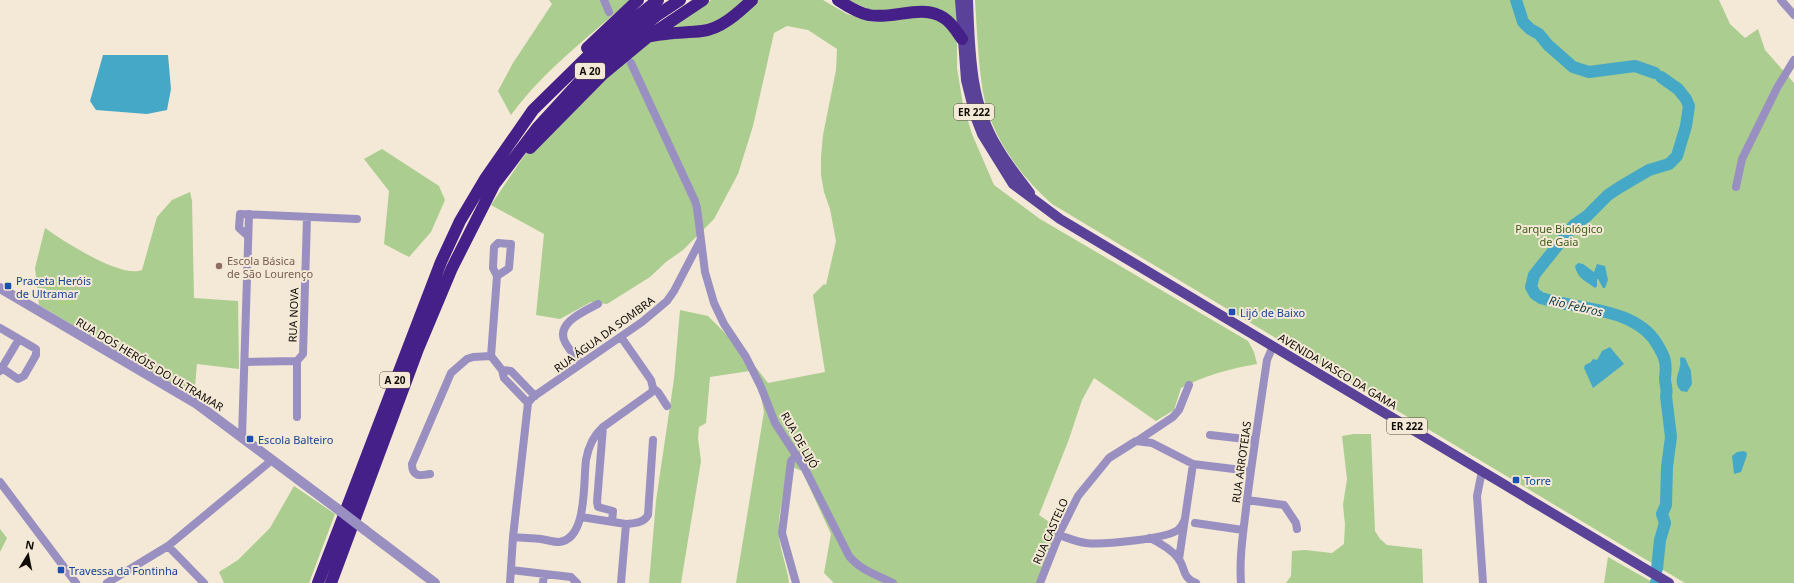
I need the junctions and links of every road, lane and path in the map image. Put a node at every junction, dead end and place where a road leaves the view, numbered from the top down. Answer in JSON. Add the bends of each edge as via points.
{"nodes":[{"id":1,"x":604,"y":0,"type":"edge"},
{"id":2,"x":638,"y":0,"type":"edge"},
{"id":3,"x":658,"y":0,"type":"edge"},
{"id":4,"x":680,"y":0,"type":"edge"},
{"id":5,"x":703,"y":0,"type":"edge"},
{"id":6,"x":752,"y":0,"type":"edge"},
{"id":7,"x":838,"y":0,"type":"edge"},
{"id":8,"x":960,"y":0,"type":"edge"},
{"id":9,"x":968,"y":0,"type":"edge"},
{"id":10,"x":1781,"y":0,"type":"edge"},
{"id":11,"x":609,"y":12,"type":"dead end"},
{"id":12,"x":1794,"y":15,"type":"edge"},
{"id":13,"x":649,"y":36,"type":"junction"},
{"id":14,"x":962,"y":39,"type":"junction"},
{"id":15,"x":1794,"y":60,"type":"edge"},
{"id":16,"x":631,"y":63,"type":"dead end"},
{"id":17,"x":533,"y":110,"type":"junction"},
{"id":18,"x":514,"y":158,"type":"junction"},
{"id":19,"x":1736,"y":187,"type":"dead end"},
{"id":20,"x":1037,"y":203,"type":"junction"},
{"id":21,"x":307,"y":217,"type":"junction"},
{"id":22,"x":357,"y":218,"type":"dead end"},
{"id":23,"x":700,"y":241,"type":"junction"},
{"id":24,"x":498,"y":276,"type":"dead end"},
{"id":25,"x":0,"y":288,"type":"edge"},
{"id":26,"x":598,"y":304,"type":"dead end"},
{"id":27,"x":0,"y":328,"type":"edge"},
{"id":28,"x":621,"y":337,"type":"junction"},
{"id":29,"x":19,"y":339,"type":"junction"},
{"id":30,"x":1273,"y":346,"type":"junction"},
{"id":31,"x":491,"y":356,"type":"junction"},
{"id":32,"x":3,"y":359,"type":"edge"},
{"id":33,"x":297,"y":361,"type":"junction"},
{"id":34,"x":245,"y":362,"type":"junction"},
{"id":35,"x":581,"y":364,"type":"junction"},
{"id":36,"x":1,"y":369,"type":"edge"},
{"id":37,"x":502,"y":370,"type":"junction"},
{"id":38,"x":1189,"y":385,"type":"dead end"},
{"id":39,"x":653,"y":388,"type":"junction"},
{"id":40,"x":535,"y":396,"type":"junction"},
{"id":41,"x":528,"y":403,"type":"junction"},
{"id":42,"x":667,"y":406,"type":"dead end"},
{"id":43,"x":297,"y":417,"type":"dead end"},
{"id":44,"x":603,"y":427,"type":"junction"},
{"id":45,"x":1210,"y":435,"type":"dead end"},
{"id":46,"x":242,"y":437,"type":"junction"},
{"id":47,"x":653,"y":440,"type":"dead end"},
{"id":48,"x":1254,"y":440,"type":"junction"},
{"id":49,"x":1136,"y":441,"type":"junction"},
{"id":50,"x":796,"y":455,"type":"junction"},
{"id":51,"x":272,"y":460,"type":"junction"},
{"id":52,"x":1193,"y":464,"type":"junction"},
{"id":53,"x":1482,"y":471,"type":"junction"},
{"id":54,"x":1250,"y":472,"type":"junction"},
{"id":55,"x":430,"y":474,"type":"dead end"},
{"id":56,"x":0,"y":482,"type":"edge"},
{"id":57,"x":1247,"y":500,"type":"junction"},
{"id":58,"x":581,"y":517,"type":"junction"},
{"id":59,"x":1184,"y":521,"type":"junction"},
{"id":60,"x":612,"y":522,"type":"junction"},
{"id":61,"x":1195,"y":523,"type":"dead end"},
{"id":62,"x":626,"y":524,"type":"junction"},
{"id":63,"x":1297,"y":529,"type":"dead end"},
{"id":64,"x":1243,"y":530,"type":"junction"},
{"id":65,"x":1059,"y":535,"type":"junction"},
{"id":66,"x":513,"y":537,"type":"junction"},
{"id":67,"x":1150,"y":538,"type":"junction"},
{"id":68,"x":168,"y":546,"type":"junction"},
{"id":69,"x":1179,"y":559,"type":"junction"},
{"id":70,"x":511,"y":570,"type":"junction"},
{"id":71,"x":544,"y":574,"type":"junction"},
{"id":72,"x":76,"y":583,"type":"edge"},
{"id":73,"x":107,"y":583,"type":"edge"},
{"id":74,"x":204,"y":583,"type":"edge"},
{"id":75,"x":318,"y":583,"type":"edge"},
{"id":76,"x":331,"y":583,"type":"edge"},
{"id":77,"x":435,"y":583,"type":"edge"},
{"id":78,"x":510,"y":583,"type":"edge"},
{"id":79,"x":543,"y":583,"type":"edge"},
{"id":80,"x":577,"y":583,"type":"edge"},
{"id":81,"x":621,"y":583,"type":"edge"},
{"id":82,"x":796,"y":583,"type":"edge"},
{"id":83,"x":893,"y":583,"type":"edge"},
{"id":84,"x":1040,"y":583,"type":"edge"},
{"id":85,"x":1196,"y":583,"type":"edge"},
{"id":86,"x":1241,"y":583,"type":"edge"},
{"id":87,"x":1483,"y":583,"type":"edge"},
{"id":88,"x":1669,"y":583,"type":"edge"}],
"edges":[{"from":1,"to":11,"type":"street"},
{"from":2,"to":17,"type":"highway","via":[[541,95]]},
{"from":3,"to":17,"type":"highway","number":"A 20","via":[[586,58]]},
{"from":4,"to":18,"type":"highway","number":"A 20","via":[[593,67],[536,128]]},
{"from":5,"to":13,"type":"highway"},
{"from":6,"to":13,"type":"highway","via":[[717,26],[703,31]]},
{"from":7,"to":14,"type":"highway","via":[[868,15],[928,12],[937,14],[952,24]]},
{"from":8,"to":14,"type":"main road","name":"AVENIDA VASCO DA GAMA","number":"ER 222"},
{"from":9,"to":20,"type":"main road","name":"AVENIDA VASCO DA GAMA","number":"ER 222","via":[[973,79],[982,113],[998,149]]},
{"from":10,"to":12,"type":"street"},
{"from":13,"to":18,"type":"highway","via":[[602,75],[525,153]]},
{"from":14,"to":20,"type":"main road","name":"AVENIDA VASCO DA GAMA","number":"ER 222","via":[[967,86],[982,134],[1013,184]]},
{"from":15,"to":19,"type":"street","via":[[1777,88],[1742,159]]},
{"from":16,"to":23,"type":"street","via":[[695,201]]},
{"from":17,"to":75,"type":"highway","number":"A 20","via":[[485,179],[460,221],[444,255]]},
{"from":18,"to":76,"type":"highway","number":"A 20","via":[[494,185],[452,268],[418,349]]},
{"from":20,"to":30,"type":"main road","name":"AVENIDA VASCO DA GAMA","number":"ER 222"},
{"from":21,"to":22,"type":"street"},
{"from":21,"to":33,"type":"street","name":"RUA NOVA","via":[[302,354]]},
{"from":21,"to":34,"type":"street","via":[[249,214]]},
{"from":23,"to":28,"type":"street","name":"RUA ÁGUA DA SOMBRA","via":[[667,301]]},
{"from":23,"to":50,"type":"street","name":"RUA DE LIJÓ","via":[[714,303],[755,374],[775,423]]},
{"from":24,"to":31,"type":"street"},
{"from":25,"to":46,"type":"street","name":"RUA DOS HERÓIS DO ULTRAMAR","via":[[197,404]]},
{"from":26,"to":35,"type":"street","via":[[567,323],[563,332],[564,341]]},
{"from":27,"to":29,"type":"street"},
{"from":28,"to":35,"type":"street","name":"RUA ÁGUA DA SOMBRA"},
{"from":28,"to":39,"type":"street","via":[[652,380]]},
{"from":29,"to":32,"type":"street"},
{"from":29,"to":36,"type":"street","via":[[36,349],[36,355],[24,376],[18,379]]},
{"from":30,"to":48,"type":"street","name":"RUA ARROTEIAS","via":[[1267,360]]},
{"from":30,"to":53,"type":"main road","name":"AVENIDA VASCO DA GAMA","number":"ER 222"},
{"from":31,"to":37,"type":"street"},
{"from":31,"to":55,"type":"street","via":[[473,357],[451,373],[412,464],[416,475]]},
{"from":32,"to":36,"type":"street"},
{"from":33,"to":34,"type":"street"},
{"from":33,"to":43,"type":"street","name":"RUA NOVA"},
{"from":34,"to":46,"type":"street"},
{"from":35,"to":40,"type":"street","name":"RUA ÁGUA DA SOMBRA"},
{"from":37,"to":40,"type":"street","via":[[511,371]]},
{"from":37,"to":41,"type":"street","via":[[504,378]]},
{"from":38,"to":49,"type":"street","name":"RUA CASTELO","via":[[1179,410],[1173,417]]},
{"from":39,"to":42,"type":"street"},
{"from":39,"to":44,"type":"street","via":[[639,403]]},
{"from":40,"to":41,"type":"street","name":"RUA ÁGUA DA SOMBRA"},
{"from":41,"to":66,"type":"street"},
{"from":44,"to":58,"type":"street","via":[[590,444],[586,459]]},
{"from":44,"to":60,"type":"street","via":[[596,502],[602,510],[613,511]]},
{"from":45,"to":48,"type":"street"},
{"from":46,"to":51,"type":"street","name":"RUA DOS HERÓIS DO ULTRAMAR"},
{"from":47,"to":62,"type":"street","via":[[648,515],[641,522]]},
{"from":48,"to":54,"type":"street","name":"RUA ARROTEIAS"},
{"from":49,"to":52,"type":"street","via":[[1152,443]]},
{"from":49,"to":65,"type":"street","name":"RUA CASTELO","via":[[1101,467],[1074,502]]},
{"from":50,"to":82,"type":"street","via":[[791,461],[782,533]]},
{"from":50,"to":83,"type":"street","name":"RUA DE LIJÓ","via":[[855,564]]},
{"from":51,"to":68,"type":"street"},
{"from":51,"to":77,"type":"street","name":"RUA DOS HERÓIS DO ULTRAMAR","bridge":true},
{"from":52,"to":54,"type":"street"},
{"from":52,"to":59,"type":"street"},
{"from":53,"to":87,"type":"street","via":[[1477,496]]},
{"from":53,"to":88,"type":"main road","name":"AVENIDA VASCO DA GAMA","number":"ER 222"},
{"from":54,"to":57,"type":"street","name":"RUA ARROTEIAS"},
{"from":56,"to":72,"type":"street"},
{"from":57,"to":63,"type":"street","via":[[1284,505]]},
{"from":57,"to":64,"type":"street","name":"RUA ARROTEIAS"},
{"from":58,"to":60,"type":"street"},
{"from":58,"to":66,"type":"street","via":[[573,536],[559,542]]},
{"from":59,"to":67,"type":"street","via":[[1179,530],[1165,536]]},
{"from":59,"to":69,"type":"street"},
{"from":60,"to":62,"type":"street"},
{"from":61,"to":64,"type":"street"},
{"from":62,"to":81,"type":"street"},
{"from":64,"to":86,"type":"street","name":"RUA ARROTEIAS"},
{"from":65,"to":67,"type":"street","via":[[1094,544]]},
{"from":65,"to":84,"type":"street","name":"RUA CASTELO"},
{"from":66,"to":70,"type":"street"},
{"from":67,"to":69,"type":"street"},
{"from":68,"to":73,"type":"street"},
{"from":68,"to":74,"type":"street"},
{"from":69,"to":85,"type":"street","via":[[1186,577]]},
{"from":70,"to":71,"type":"street"},
{"from":70,"to":78,"type":"street"},
{"from":71,"to":79,"type":"street"},
{"from":71,"to":80,"type":"street","via":[[570,577]]}]}
